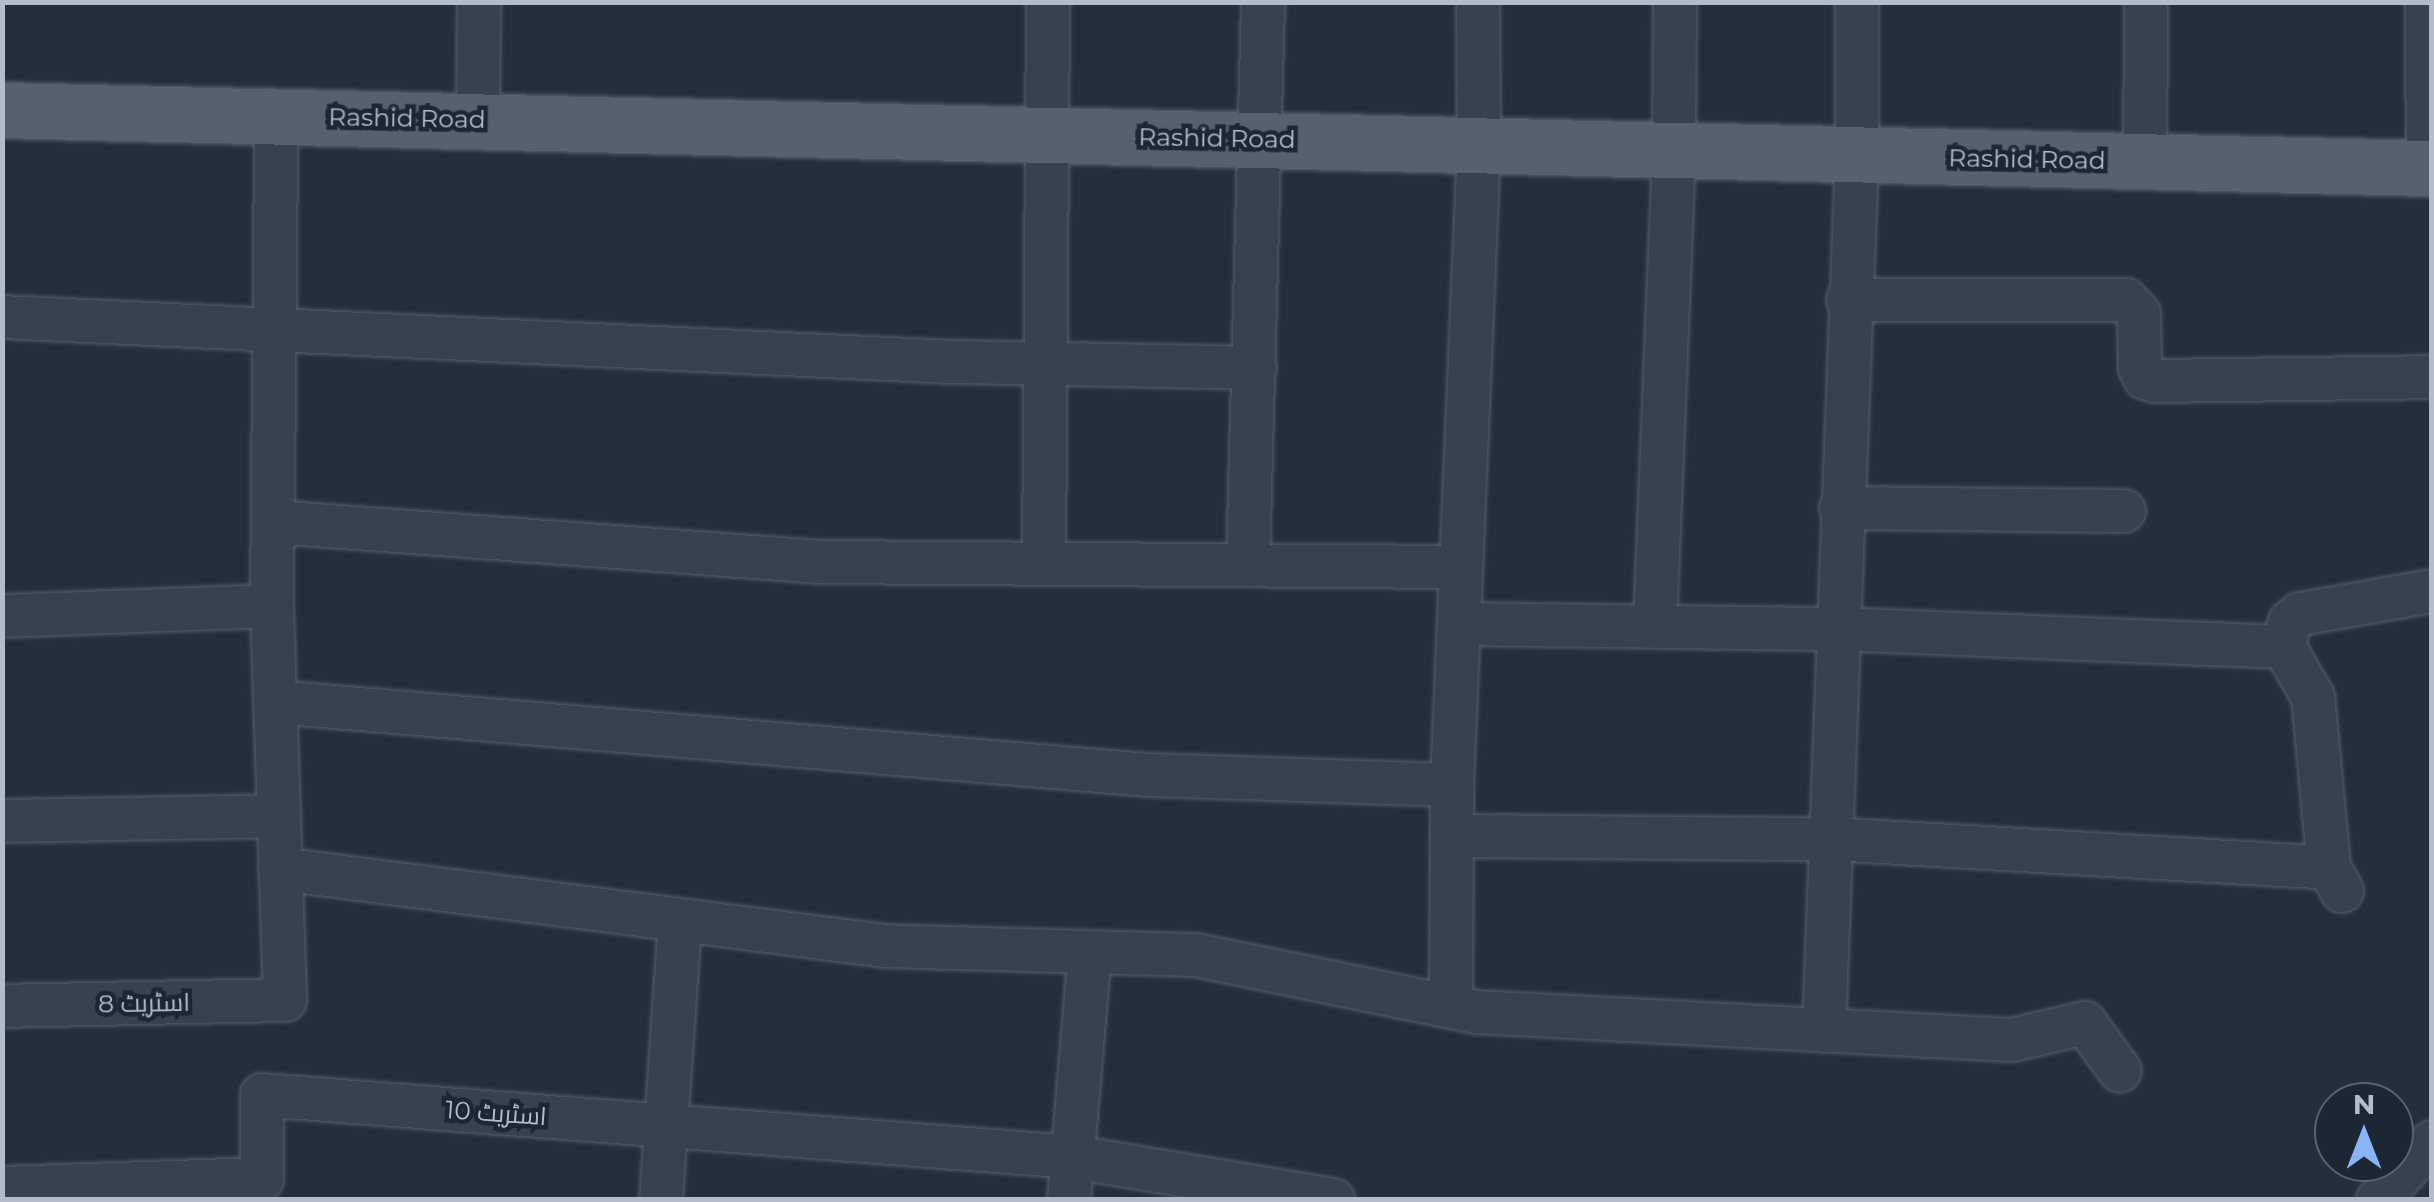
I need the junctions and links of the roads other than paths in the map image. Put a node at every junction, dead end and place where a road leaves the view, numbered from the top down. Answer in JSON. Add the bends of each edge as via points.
{"nodes":[{"id":1,"x":479,"y":2,"type":"edge"},
{"id":2,"x":1048,"y":2,"type":"edge"},
{"id":3,"x":1264,"y":2,"type":"edge"},
{"id":4,"x":1478,"y":2,"type":"edge"},
{"id":5,"x":1675,"y":2,"type":"edge"},
{"id":6,"x":1856,"y":2,"type":"edge"},
{"id":7,"x":2146,"y":2,"type":"edge"},
{"id":8,"x":2427,"y":2,"type":"edge"},
{"id":9,"x":2,"y":110,"type":"edge"},
{"id":10,"x":276,"y":115,"type":"junction"},
{"id":11,"x":478,"y":120,"type":"junction"},
{"id":12,"x":1051,"y":134,"type":"junction"},
{"id":13,"x":1263,"y":139,"type":"junction"},
{"id":14,"x":1479,"y":145,"type":"junction"},
{"id":15,"x":1674,"y":150,"type":"junction"},
{"id":16,"x":1856,"y":155,"type":"junction"},
{"id":17,"x":2145,"y":162,"type":"junction"},
{"id":18,"x":2430,"y":168,"type":"edge"},
{"id":19,"x":1848,"y":300,"type":"junction"},
{"id":20,"x":2,"y":318,"type":"edge"},
{"id":21,"x":275,"y":327,"type":"junction"},
{"id":22,"x":1047,"y":364,"type":"junction"},
{"id":23,"x":1255,"y":368,"type":"junction"},
{"id":24,"x":2432,"y":377,"type":"edge"},
{"id":25,"x":1841,"y":508,"type":"junction"},
{"id":26,"x":2124,"y":511,"type":"dead end"},
{"id":27,"x":273,"y":522,"type":"junction"},
{"id":28,"x":1044,"y":564,"type":"junction"},
{"id":29,"x":1248,"y":565,"type":"junction"},
{"id":30,"x":1462,"y":567,"type":"junction"},
{"id":31,"x":2432,"y":590,"type":"edge"},
{"id":32,"x":272,"y":606,"type":"junction"},
{"id":33,"x":2,"y":616,"type":"edge"},
{"id":34,"x":1458,"y":624,"type":"junction"},
{"id":35,"x":1655,"y":626,"type":"junction"},
{"id":36,"x":1837,"y":629,"type":"junction"},
{"id":37,"x":2284,"y":646,"type":"junction"},
{"id":38,"x":275,"y":702,"type":"junction"},
{"id":39,"x":1452,"y":785,"type":"junction"},
{"id":40,"x":278,"y":816,"type":"junction"},
{"id":41,"x":2,"y":821,"type":"edge"},
{"id":42,"x":1452,"y":836,"type":"junction"},
{"id":43,"x":1830,"y":839,"type":"junction"},
{"id":44,"x":280,"y":869,"type":"junction"},
{"id":45,"x":680,"y":920,"type":"junction"},
{"id":46,"x":1090,"y":952,"type":"junction"},
{"id":47,"x":2,"y":1006,"type":"edge"},
{"id":48,"x":1451,"y":1006,"type":"junction"},
{"id":49,"x":1824,"y":1031,"type":"junction"},
{"id":50,"x":2120,"y":1071,"type":"dead end"},
{"id":51,"x":668,"y":1126,"type":"junction"},
{"id":52,"x":2428,"y":1150,"type":"edge"},
{"id":53,"x":1073,"y":1157,"type":"junction"},
{"id":54,"x":2,"y":1188,"type":"edge"},
{"id":55,"x":661,"y":1200,"type":"edge"},
{"id":56,"x":1069,"y":1200,"type":"edge"},
{"id":57,"x":1333,"y":1200,"type":"edge"},
{"id":58,"x":2378,"y":1200,"type":"edge"}],
"edges":[{"from":1,"to":11,"type":"street"},
{"from":2,"to":12,"type":"street"},
{"from":3,"to":13,"type":"street"},
{"from":4,"to":14,"type":"street"},
{"from":5,"to":15,"type":"street"},
{"from":6,"to":16,"type":"street"},
{"from":7,"to":17,"type":"street"},
{"from":8,"to":18,"type":"street"},
{"from":9,"to":10,"type":"main road","name":"Rashid Road"},
{"from":10,"to":11,"type":"main road","name":"Rashid Road"},
{"from":10,"to":21,"type":"street"},
{"from":11,"to":12,"type":"main road","name":"Rashid Road"},
{"from":12,"to":13,"type":"main road","name":"Rashid Road"},
{"from":12,"to":22,"type":"street"},
{"from":13,"to":14,"type":"main road","name":"Rashid Road"},
{"from":13,"to":23,"type":"street"},
{"from":14,"to":15,"type":"main road","name":"Rashid Road"},
{"from":14,"to":30,"type":"street"},
{"from":15,"to":16,"type":"main road","name":"Rashid Road"},
{"from":15,"to":35,"type":"street"},
{"from":16,"to":17,"type":"main road","name":"Rashid Road"},
{"from":16,"to":19,"type":"street"},
{"from":17,"to":18,"type":"main road","name":"Rashid Road"},
{"from":19,"to":24,"type":"street","via":[[2126,300],[2139,314],[2140,368],[2156,381]]},
{"from":19,"to":25,"type":"street"},
{"from":20,"to":21,"type":"street"},
{"from":21,"to":22,"type":"street"},
{"from":21,"to":27,"type":"street"},
{"from":22,"to":23,"type":"street"},
{"from":22,"to":28,"type":"street"},
{"from":23,"to":29,"type":"street"},
{"from":25,"to":26,"type":"street"},
{"from":25,"to":36,"type":"street"},
{"from":27,"to":28,"type":"street","via":[[821,562]]},
{"from":27,"to":32,"type":"street"},
{"from":28,"to":29,"type":"street"},
{"from":29,"to":30,"type":"street"},
{"from":30,"to":34,"type":"street"},
{"from":31,"to":37,"type":"street","via":[[2300,614],[2290,622]]},
{"from":32,"to":33,"type":"street"},
{"from":32,"to":38,"type":"street"},
{"from":34,"to":35,"type":"street"},
{"from":34,"to":39,"type":"street"},
{"from":35,"to":36,"type":"street"},
{"from":36,"to":37,"type":"street"},
{"from":36,"to":43,"type":"street"},
{"from":37,"to":43,"type":"street","via":[[2313,697],[2336,880]]},
{"from":38,"to":39,"type":"street","via":[[1148,775]]},
{"from":38,"to":40,"type":"street"},
{"from":39,"to":42,"type":"street"},
{"from":40,"to":41,"type":"street"},
{"from":40,"to":44,"type":"street"},
{"from":42,"to":43,"type":"street"},
{"from":42,"to":48,"type":"street"},
{"from":43,"to":49,"type":"street"},
{"from":44,"to":45,"type":"street"},
{"from":44,"to":47,"type":"street","name":"اسٹریٹ 8","via":[[285,1000]]},
{"from":45,"to":46,"type":"street","via":[[885,946]]},
{"from":45,"to":51,"type":"street"},
{"from":46,"to":48,"type":"street","via":[[1196,955]]},
{"from":46,"to":53,"type":"street"},
{"from":48,"to":49,"type":"street"},
{"from":49,"to":50,"type":"street","via":[[2012,1040],[2085,1023]]},
{"from":51,"to":53,"type":"street","name":"اسٹریٹ 10"},
{"from":51,"to":54,"type":"street","name":"اسٹریٹ 10","via":[[262,1095],[262,1179]]},
{"from":51,"to":55,"type":"street"},
{"from":52,"to":58,"type":"street"},
{"from":53,"to":56,"type":"street"},
{"from":53,"to":57,"type":"street","name":"اسٹریٹ 10"}]}
